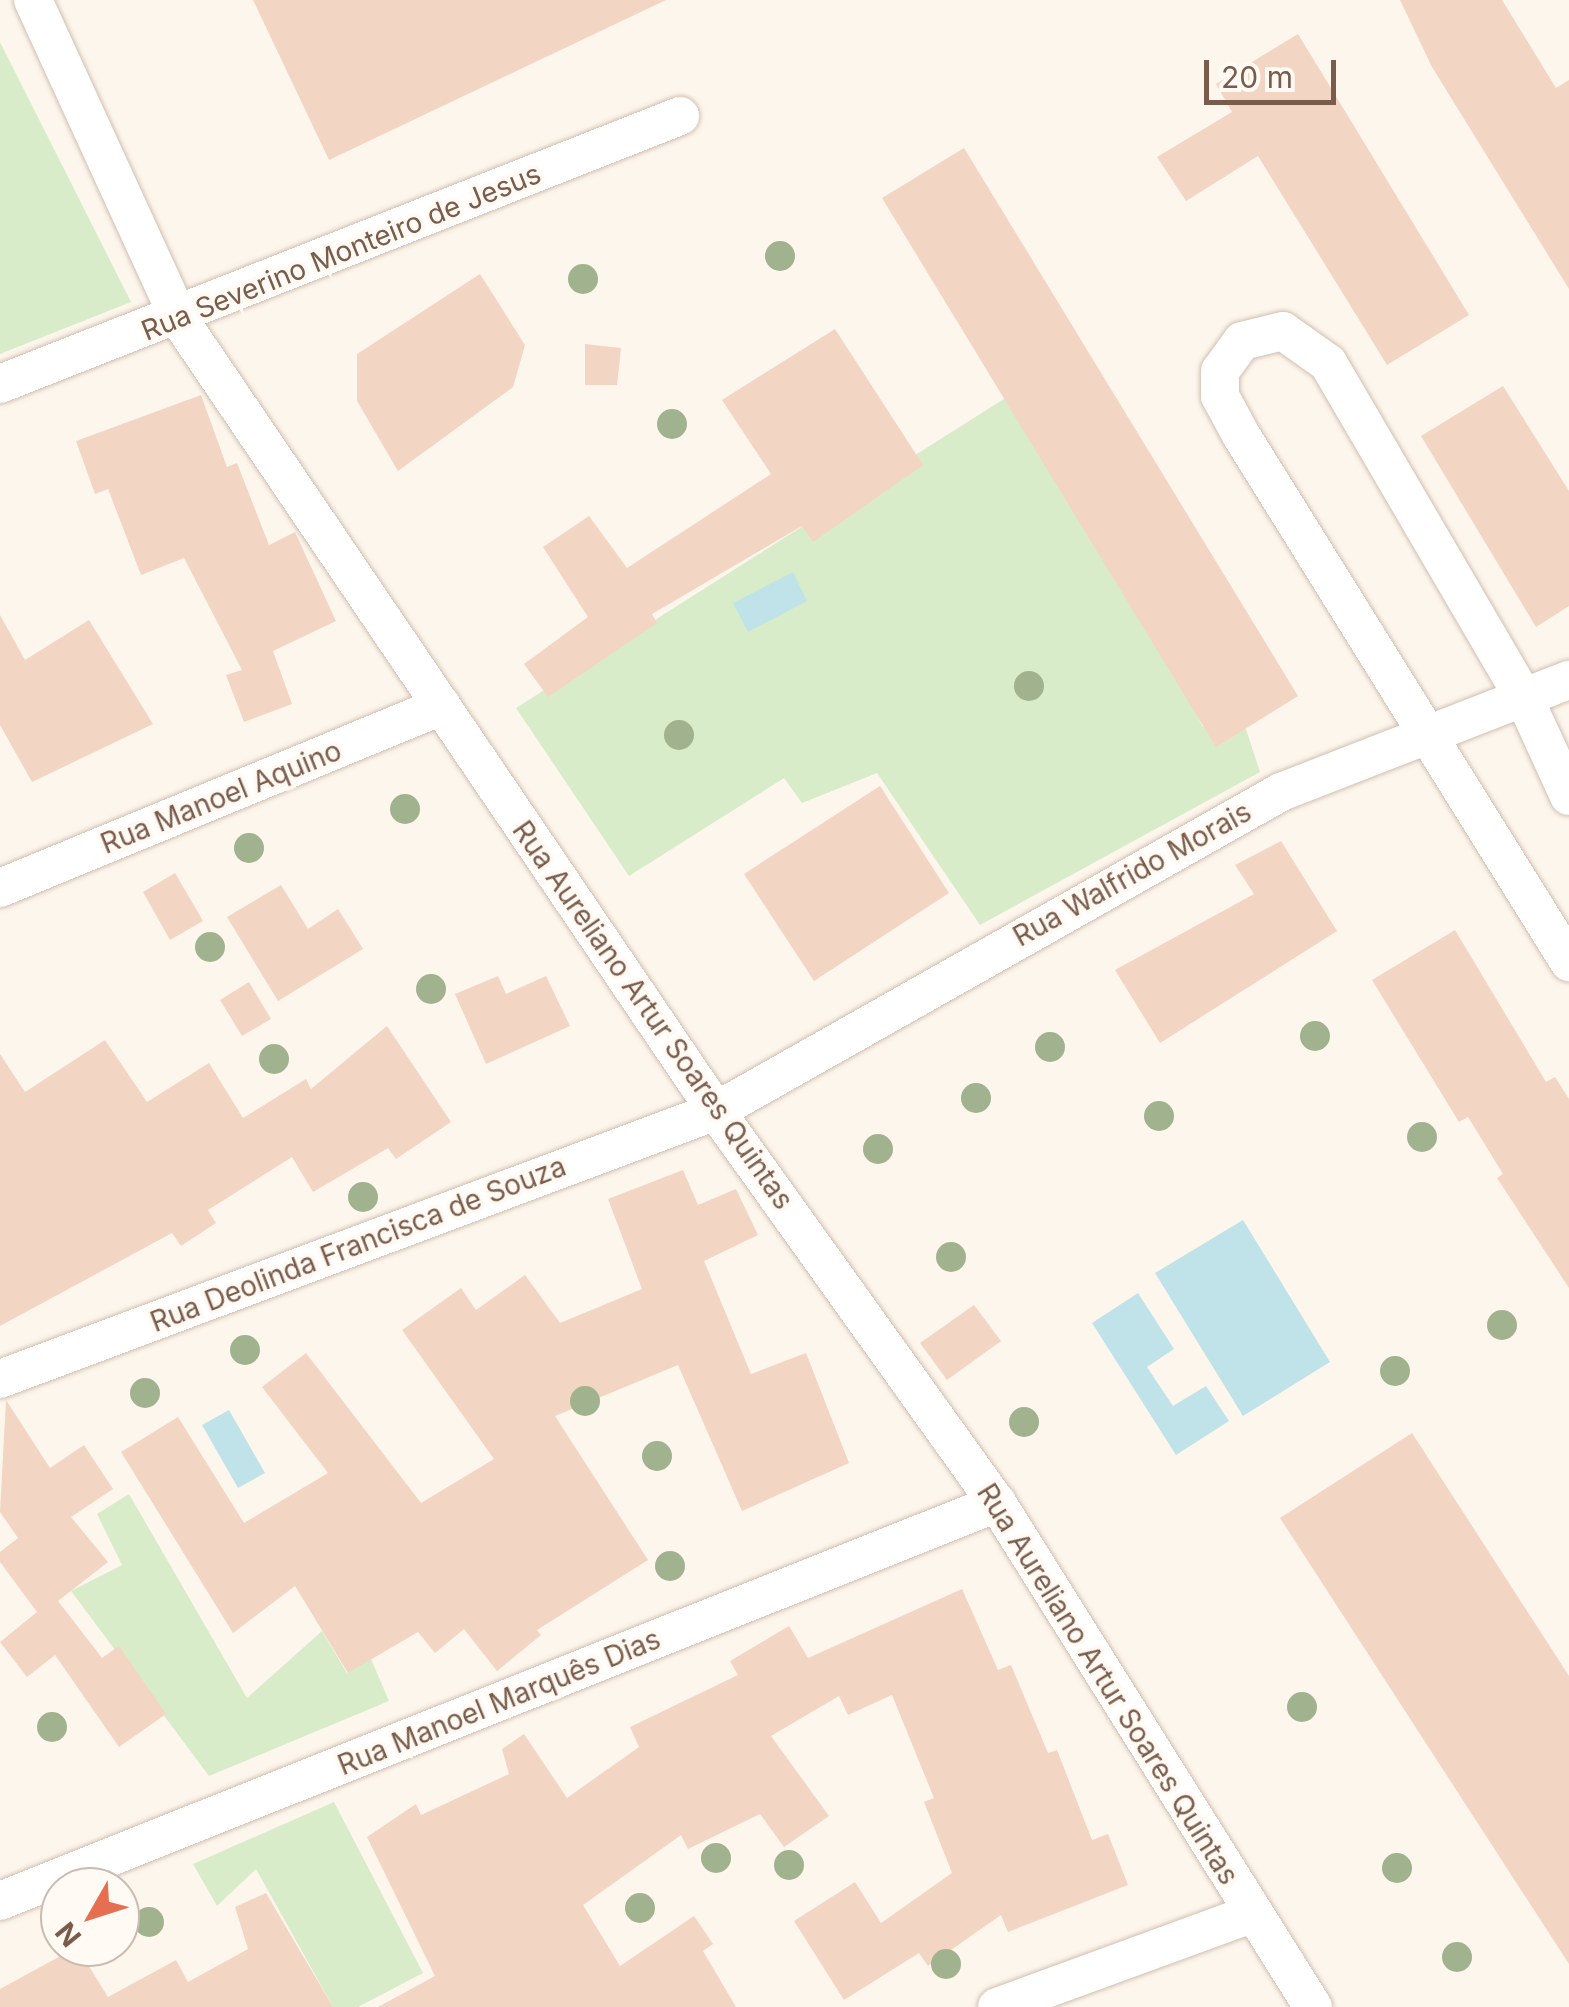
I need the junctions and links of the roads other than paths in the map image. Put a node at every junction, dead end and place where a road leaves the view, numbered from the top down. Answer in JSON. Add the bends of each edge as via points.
{"nodes":[{"id":1,"x":33,"y":0,"type":"edge"},
{"id":2,"x":680,"y":116,"type":"dead end"},
{"id":3,"x":179,"y":318,"type":"junction"},
{"id":4,"x":0,"y":384,"type":"edge"},
{"id":5,"x":1569,"y":680,"type":"edge"},
{"id":6,"x":1524,"y":700,"type":"junction"},
{"id":7,"x":442,"y":706,"type":"junction"},
{"id":8,"x":1432,"y":736,"type":"junction"},
{"id":9,"x":1569,"y":796,"type":"edge"},
{"id":10,"x":0,"y":888,"type":"edge"},
{"id":11,"x":1569,"y":962,"type":"edge"},
{"id":12,"x":716,"y":1110,"type":"junction"},
{"id":13,"x":0,"y":1379,"type":"edge"},
{"id":14,"x":998,"y":1503,"type":"junction"},
{"id":15,"x":0,"y":1901,"type":"edge"},
{"id":16,"x":1251,"y":1914,"type":"junction"},
{"id":17,"x":997,"y":2007,"type":"edge"},
{"id":18,"x":1313,"y":2007,"type":"edge"}],
"edges":[{"from":1,"to":3,"type":"street","name":"Rua Aureliano Artur Soares Quintas"},
{"from":2,"to":3,"type":"street","name":"Rua Severino Monteiro de Jesus"},
{"from":3,"to":4,"type":"street","name":"Rua Severino Monteiro de Jesus"},
{"from":3,"to":7,"type":"street","name":"Rua Aureliano Artur Soares Quintas"},
{"from":5,"to":6,"type":"street","name":"Rua Walfrido Morais"},
{"from":6,"to":8,"type":"street","name":"Rua Walfrido Morais"},
{"from":6,"to":8,"type":"street","via":[[1328,363],[1284,331],[1242,341],[1226,354],[1220,396]]},
{"from":6,"to":9,"type":"street"},
{"from":7,"to":10,"type":"street","name":"Rua Manoel Aquino"},
{"from":7,"to":12,"type":"street","name":"Rua Aureliano Artur Soares Quintas"},
{"from":8,"to":11,"type":"street"},
{"from":8,"to":12,"type":"street","name":"Rua Walfrido Morais","via":[[1281,792],[1166,851]]},
{"from":12,"to":13,"type":"street","name":"Rua Deolinda Francisca de Souza"},
{"from":12,"to":14,"type":"street","name":"Rua Aureliano Artur Soares Quintas"},
{"from":14,"to":15,"type":"street","name":"Rua Manoel Marquês Dias"},
{"from":14,"to":16,"type":"street","name":"Rua Aureliano Artur Soares Quintas"},
{"from":16,"to":17,"type":"street"},
{"from":16,"to":18,"type":"street","name":"Rua Aureliano Artur Soares Quintas"}]}
